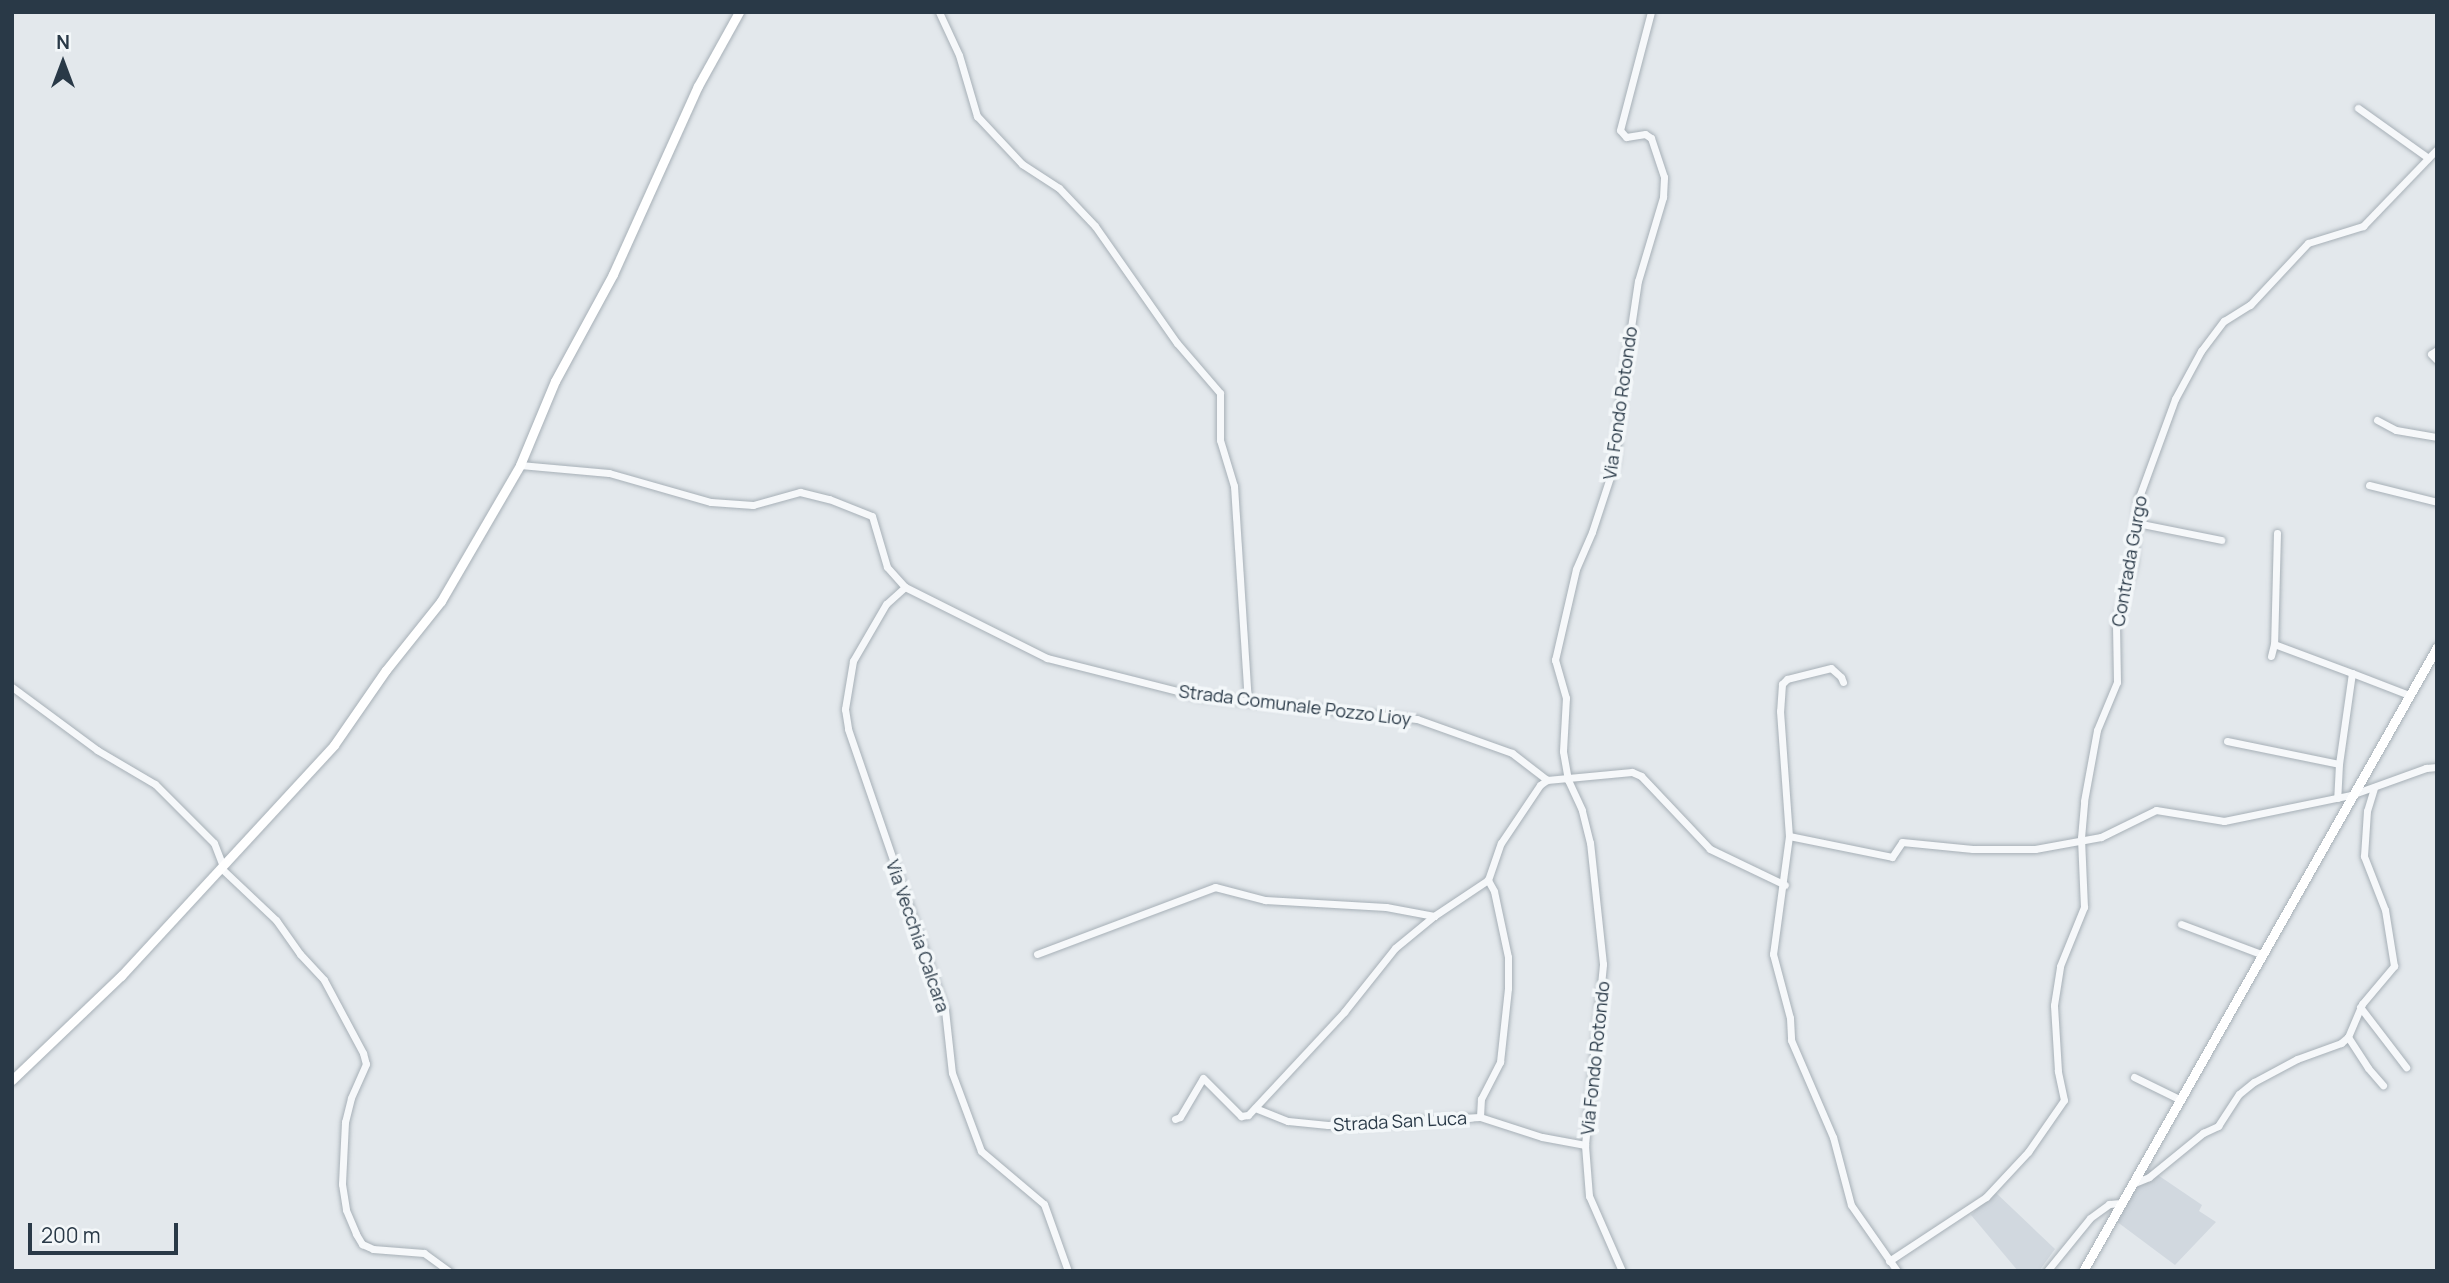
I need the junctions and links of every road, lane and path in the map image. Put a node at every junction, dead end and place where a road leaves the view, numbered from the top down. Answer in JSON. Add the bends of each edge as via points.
{"nodes":[{"id":1,"x":739,"y":12,"type":"edge"},
{"id":2,"x":939,"y":12,"type":"edge"},
{"id":3,"x":1651,"y":12,"type":"edge"},
{"id":4,"x":2358,"y":108,"type":"dead end"},
{"id":5,"x":2437,"y":149,"type":"edge"},
{"id":6,"x":2428,"y":158,"type":"junction"},
{"id":7,"x":2437,"y":350,"type":"edge"},
{"id":8,"x":2437,"y":360,"type":"edge"},
{"id":9,"x":2377,"y":420,"type":"dead end"},
{"id":10,"x":2437,"y":437,"type":"edge"},
{"id":11,"x":520,"y":465,"type":"junction"},
{"id":12,"x":2369,"y":485,"type":"dead end"},
{"id":13,"x":2437,"y":502,"type":"edge"},
{"id":14,"x":2137,"y":523,"type":"junction"},
{"id":15,"x":2277,"y":533,"type":"dead end"},
{"id":16,"x":2221,"y":540,"type":"dead end"},
{"id":17,"x":905,"y":587,"type":"junction"},
{"id":18,"x":2274,"y":645,"type":"junction"},
{"id":19,"x":2437,"y":647,"type":"edge"},
{"id":20,"x":2271,"y":656,"type":"dead end"},
{"id":21,"x":2352,"y":673,"type":"junction"},
{"id":22,"x":1843,"y":682,"type":"dead end"},
{"id":23,"x":12,"y":687,"type":"edge"},
{"id":24,"x":2409,"y":695,"type":"junction"},
{"id":25,"x":1248,"y":701,"type":"junction"},
{"id":26,"x":2227,"y":741,"type":"dead end"},
{"id":27,"x":2339,"y":764,"type":"junction"},
{"id":28,"x":2437,"y":767,"type":"edge"},
{"id":29,"x":1546,"y":780,"type":"junction"},
{"id":30,"x":1568,"y":780,"type":"junction"},
{"id":31,"x":2374,"y":788,"type":"junction"},
{"id":32,"x":2351,"y":795,"type":"junction"},
{"id":33,"x":2337,"y":798,"type":"junction"},
{"id":34,"x":1789,"y":836,"type":"junction"},
{"id":35,"x":2081,"y":838,"type":"junction"},
{"id":36,"x":222,"y":867,"type":"junction"},
{"id":37,"x":1488,"y":880,"type":"junction"},
{"id":38,"x":1785,"y":884,"type":"junction"},
{"id":39,"x":1434,"y":916,"type":"junction"},
{"id":40,"x":2181,"y":924,"type":"dead end"},
{"id":41,"x":1037,"y":954,"type":"dead end"},
{"id":42,"x":2261,"y":954,"type":"junction"},
{"id":43,"x":2360,"y":1007,"type":"junction"},
{"id":44,"x":2348,"y":1037,"type":"junction"},
{"id":45,"x":2406,"y":1067,"type":"dead end"},
{"id":46,"x":2134,"y":1077,"type":"dead end"},
{"id":47,"x":12,"y":1080,"type":"edge"},
{"id":48,"x":2383,"y":1085,"type":"dead end"},
{"id":49,"x":2179,"y":1099,"type":"junction"},
{"id":50,"x":1255,"y":1108,"type":"junction"},
{"id":51,"x":1480,"y":1117,"type":"junction"},
{"id":52,"x":1175,"y":1119,"type":"dead end"},
{"id":53,"x":1585,"y":1146,"type":"junction"},
{"id":54,"x":2132,"y":1184,"type":"junction"},
{"id":55,"x":2119,"y":1207,"type":"junction"},
{"id":56,"x":1889,"y":1261,"type":"junction"},
{"id":57,"x":449,"y":1271,"type":"edge"},
{"id":58,"x":1068,"y":1271,"type":"edge"},
{"id":59,"x":1622,"y":1271,"type":"edge"},
{"id":60,"x":1897,"y":1271,"type":"edge"},
{"id":61,"x":2047,"y":1271,"type":"edge"},
{"id":62,"x":2083,"y":1271,"type":"edge"}],
"edges":[{"from":1,"to":11,"type":"main road","via":[[698,86],[613,274],[555,381]]},
{"from":2,"to":25,"type":"street","via":[[959,55],[977,116],[1022,164],[1059,188],[1095,226],[1177,343],[1220,393],[1220,440],[1234,486]]},
{"from":3,"to":30,"type":"street","name":"Via Fondo Rotondo","via":[[1620,130],[1626,137],[1645,134],[1651,138],[1664,185],[1638,281],[1615,462],[1576,569],[1556,650],[1566,698],[1562,740]]},
{"from":4,"to":6,"type":"street"},
{"from":5,"to":6,"type":"street","name":"Contrada Gurgo"},
{"from":6,"to":14,"type":"street","name":"Contrada Gurgo","via":[[2363,226],[2308,243],[2250,304],[2224,321],[2201,351],[2175,399],[2139,494]]},
{"from":7,"to":8,"type":"street","via":[[2431,354]]},
{"from":9,"to":10,"type":"street"},
{"from":11,"to":17,"type":"street","name":"Strada Comunale Pozzo Lioy","via":[[609,473],[711,502],[753,505],[800,492],[863,510],[872,516],[879,531],[887,567]]},
{"from":11,"to":36,"type":"main road","via":[[441,601],[334,745]]},
{"from":12,"to":13,"type":"street"},
{"from":14,"to":16,"type":"street"},
{"from":14,"to":35,"type":"street","name":"Contrada Gurgo","via":[[2131,574],[2116,623],[2117,682],[2097,730]]},
{"from":15,"to":18,"type":"street"},
{"from":17,"to":25,"type":"street","name":"Strada Comunale Pozzo Lioy","via":[[1047,658],[1197,696]]},
{"from":17,"to":58,"type":"street","name":"Via Vecchia Calcara","via":[[886,604],[853,661],[845,709],[848,729],[942,1001],[952,1073],[981,1151],[1044,1204]]},
{"from":18,"to":20,"type":"street"},
{"from":18,"to":21,"type":"street"},
{"from":19,"to":24,"type":"main road"},
{"from":21,"to":24,"type":"street"},
{"from":21,"to":27,"type":"street"},
{"from":22,"to":34,"type":"street","via":[[1831,668],[1782,684]]},
{"from":23,"to":36,"type":"street","via":[[97,750],[155,784],[214,843]]},
{"from":24,"to":32,"type":"main road"},
{"from":25,"to":29,"type":"street","name":"Strada Comunale Pozzo Lioy","via":[[1417,719],[1512,753]]},
{"from":26,"to":27,"type":"street"},
{"from":27,"to":33,"type":"street"},
{"from":28,"to":31,"type":"street"},
{"from":29,"to":30,"type":"street"},
{"from":29,"to":37,"type":"street","via":[[1501,843]]},
{"from":30,"to":38,"type":"street","via":[[1621,772],[1641,776],[1710,849]]},
{"from":30,"to":53,"type":"street","name":"Via Fondo Rotondo","via":[[1590,843],[1603,964]]},
{"from":31,"to":32,"type":"street"},
{"from":31,"to":43,"type":"street","via":[[2367,811],[2364,856],[2385,910],[2395,963]]},
{"from":32,"to":33,"type":"street"},
{"from":32,"to":42,"type":"main road"},
{"from":33,"to":35,"type":"street","via":[[2224,821],[2155,810],[2101,837]]},
{"from":34,"to":35,"type":"street","via":[[1892,857],[1902,842],[2035,849]]},
{"from":34,"to":38,"type":"street"},
{"from":35,"to":56,"type":"street","name":"Contrada Gurgo","via":[[2084,907],[2060,966],[2054,1005],[2064,1100],[2028,1152],[1986,1197]]},
{"from":36,"to":47,"type":"main road","via":[[102,995]]},
{"from":36,"to":57,"type":"street","via":[[276,920],[324,980],[363,1053],[366,1064],[345,1122],[342,1184],[356,1234],[362,1244],[373,1249],[424,1253]]},
{"from":37,"to":39,"type":"street"},
{"from":37,"to":51,"type":"street","via":[[1507,957],[1508,988],[1500,1062],[1481,1099]]},
{"from":38,"to":56,"type":"street","via":[[1773,954],[1790,1018],[1791,1040],[1830,1129],[1851,1205]]},
{"from":39,"to":41,"type":"street","via":[[1386,907],[1265,900],[1215,887]]},
{"from":39,"to":50,"type":"street","via":[[1388,955],[1345,1012]]},
{"from":40,"to":42,"type":"street"},
{"from":42,"to":49,"type":"main road"},
{"from":43,"to":44,"type":"street"},
{"from":43,"to":45,"type":"street"},
{"from":44,"to":48,"type":"street"},
{"from":44,"to":54,"type":"street","via":[[2254,1082],[2239,1094],[2218,1126],[2149,1177]]},
{"from":46,"to":49,"type":"street"},
{"from":49,"to":54,"type":"main road"},
{"from":50,"to":51,"type":"street","name":"Strada San Luca","via":[[1288,1121],[1328,1125]]},
{"from":50,"to":52,"type":"street","name":"Strada San Luca","via":[[1243,1117],[1203,1078]]},
{"from":51,"to":53,"type":"street","name":"Strada San Luca"},
{"from":53,"to":59,"type":"street","name":"Via Fondo Rotondo","via":[[1589,1196]]},
{"from":54,"to":55,"type":"main road"},
{"from":55,"to":61,"type":"street","via":[[2103,1208]]},
{"from":55,"to":62,"type":"main road"},
{"from":56,"to":60,"type":"street"}]}
